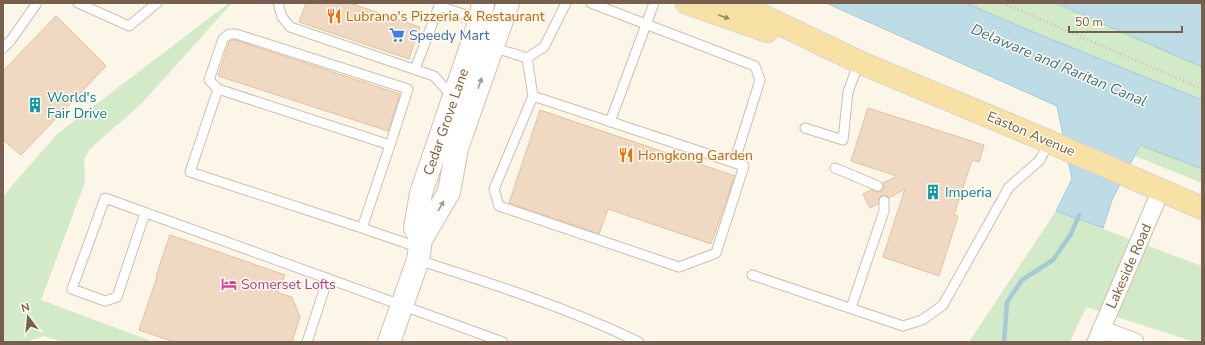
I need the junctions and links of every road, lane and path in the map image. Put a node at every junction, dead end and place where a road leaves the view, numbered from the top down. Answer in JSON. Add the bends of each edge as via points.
{"nodes":[{"id":1,"x":37,"y":3,"type":"edge"},
{"id":2,"x":78,"y":3,"type":"edge"},
{"id":3,"x":157,"y":3,"type":"edge"},
{"id":4,"x":278,"y":3,"type":"edge"},
{"id":5,"x":508,"y":3,"type":"edge"},
{"id":6,"x":566,"y":3,"type":"edge"},
{"id":7,"x":591,"y":3,"type":"edge"},
{"id":8,"x":654,"y":3,"type":"edge"},
{"id":9,"x":687,"y":3,"type":"edge"},
{"id":10,"x":736,"y":3,"type":"edge"},
{"id":11,"x":1003,"y":3,"type":"edge"},
{"id":12,"x":438,"y":5,"type":"edge"},
{"id":13,"x":482,"y":12,"type":"edge"},
{"id":14,"x":646,"y":24,"type":"junction"},
{"id":15,"x":492,"y":47,"type":"junction"},
{"id":16,"x":3,"y":48,"type":"edge"},
{"id":17,"x":527,"y":58,"type":"junction"},
{"id":18,"x":859,"y":62,"type":"junction"},
{"id":19,"x":415,"y":69,"type":"junction"},
{"id":20,"x":218,"y":89,"type":"junction"},
{"id":21,"x":1202,"y":89,"type":"edge"},
{"id":22,"x":532,"y":96,"type":"junction"},
{"id":23,"x":454,"y":97,"type":"junction"},
{"id":24,"x":610,"y":122,"type":"junction"},
{"id":25,"x":805,"y":128,"type":"dead end"},
{"id":26,"x":1050,"y":142,"type":"junction"},
{"id":27,"x":390,"y":145,"type":"junction"},
{"id":28,"x":734,"y":163,"type":"junction"},
{"id":29,"x":835,"y":168,"type":"dead end"},
{"id":30,"x":878,"y":186,"type":"dead end"},
{"id":31,"x":1161,"y":190,"type":"junction"},
{"id":32,"x":884,"y":201,"type":"dead end"},
{"id":33,"x":1202,"y":208,"type":"edge"},
{"id":34,"x":145,"y":213,"type":"junction"},
{"id":35,"x":362,"y":228,"type":"junction"},
{"id":36,"x":420,"y":249,"type":"junction"},
{"id":37,"x":752,"y":275,"type":"dead end"},
{"id":38,"x":328,"y":278,"type":"junction"},
{"id":39,"x":402,"y":306,"type":"junction"},
{"id":40,"x":851,"y":308,"type":"junction"},
{"id":41,"x":1099,"y":336,"type":"edge"},
{"id":42,"x":486,"y":339,"type":"edge"},
{"id":43,"x":307,"y":342,"type":"edge"},
{"id":44,"x":389,"y":342,"type":"edge"},
{"id":45,"x":503,"y":342,"type":"edge"},
{"id":46,"x":639,"y":342,"type":"edge"},
{"id":47,"x":1135,"y":342,"type":"edge"}],
"edges":[{"from":1,"to":16,"type":"lane"},
{"from":2,"to":3,"type":"lane","via":[[130,26]]},
{"from":4,"to":19,"type":"lane","via":[[282,17],[290,27]]},
{"from":5,"to":15,"type":"main road","name":"Cedar Grove Lane"},
{"from":6,"to":17,"type":"lane","via":[[544,46]]},
{"from":7,"to":14,"type":"lane"},
{"from":8,"to":14,"type":"lane"},
{"from":9,"to":18,"type":"main road","name":"Easton Avenue","one_way":true},
{"from":10,"to":18,"type":"main road","name":"Easton Avenue"},
{"from":11,"to":21,"type":"path"},
{"from":12,"to":13,"type":"lane"},
{"from":12,"to":19,"type":"lane"},
{"from":13,"to":23,"type":"main road","name":"Cedar Grove Lane"},
{"from":14,"to":24,"type":"lane"},
{"from":14,"to":28,"type":"lane","via":[[755,66],[760,80]]},
{"from":15,"to":17,"type":"lane"},
{"from":36,"to":15,"type":"main road","name":"Cedar Grove Lane","one_way":true,"via":[[449,192],[457,148]]},
{"from":17,"to":22,"type":"lane"},
{"from":18,"to":25,"type":"lane","via":[[848,92],[843,140]]},
{"from":18,"to":26,"type":"main road","name":"Easton Avenue"},
{"from":19,"to":23,"type":"lane","via":[[434,76]]},
{"from":20,"to":27,"type":"lane"},
{"from":20,"to":27,"type":"lane","via":[[209,80],[211,73],[223,39],[229,34],[236,34],[408,89]]},
{"from":20,"to":35,"type":"lane","via":[[190,172]]},
{"from":22,"to":24,"type":"lane"},
{"from":22,"to":28,"type":"lane","via":[[494,189],[499,206],[678,267],[716,253],[744,166]]},
{"from":23,"to":36,"type":"main road","name":"Cedar Grove Lane","via":[[421,193],[415,228]]},
{"from":24,"to":28,"type":"lane"},
{"from":26,"to":31,"type":"main road","name":"Easton Avenue"},
{"from":26,"to":40,"type":"lane","via":[[1038,161],[1009,187],[943,305],[922,320],[903,326]]},
{"from":27,"to":35,"type":"lane"},
{"from":29,"to":30,"type":"lane"},
{"from":31,"to":33,"type":"main road","name":"Easton Avenue"},
{"from":31,"to":41,"type":"street","name":"Lakeside Road"},
{"from":32,"to":40,"type":"lane","via":[[884,211]]},
{"from":34,"to":34,"type":"lane","via":[[105,198],[72,289],[105,301],[117,297]]},
{"from":34,"to":38,"type":"lane"},
{"from":35,"to":36,"type":"lane"},
{"from":36,"to":39,"type":"main road","name":"Cedar Grove Lane"},
{"from":36,"to":46,"type":"lane","via":[[544,302],[603,324]]},
{"from":37,"to":40,"type":"lane"},
{"from":38,"to":39,"type":"lane"},
{"from":38,"to":43,"type":"lane"},
{"from":39,"to":42,"type":"lane"},
{"from":39,"to":44,"type":"main road","name":"Cedar Grove Lane"},
{"from":41,"to":47,"type":"street"},
{"from":42,"to":45,"type":"lane"}]}
